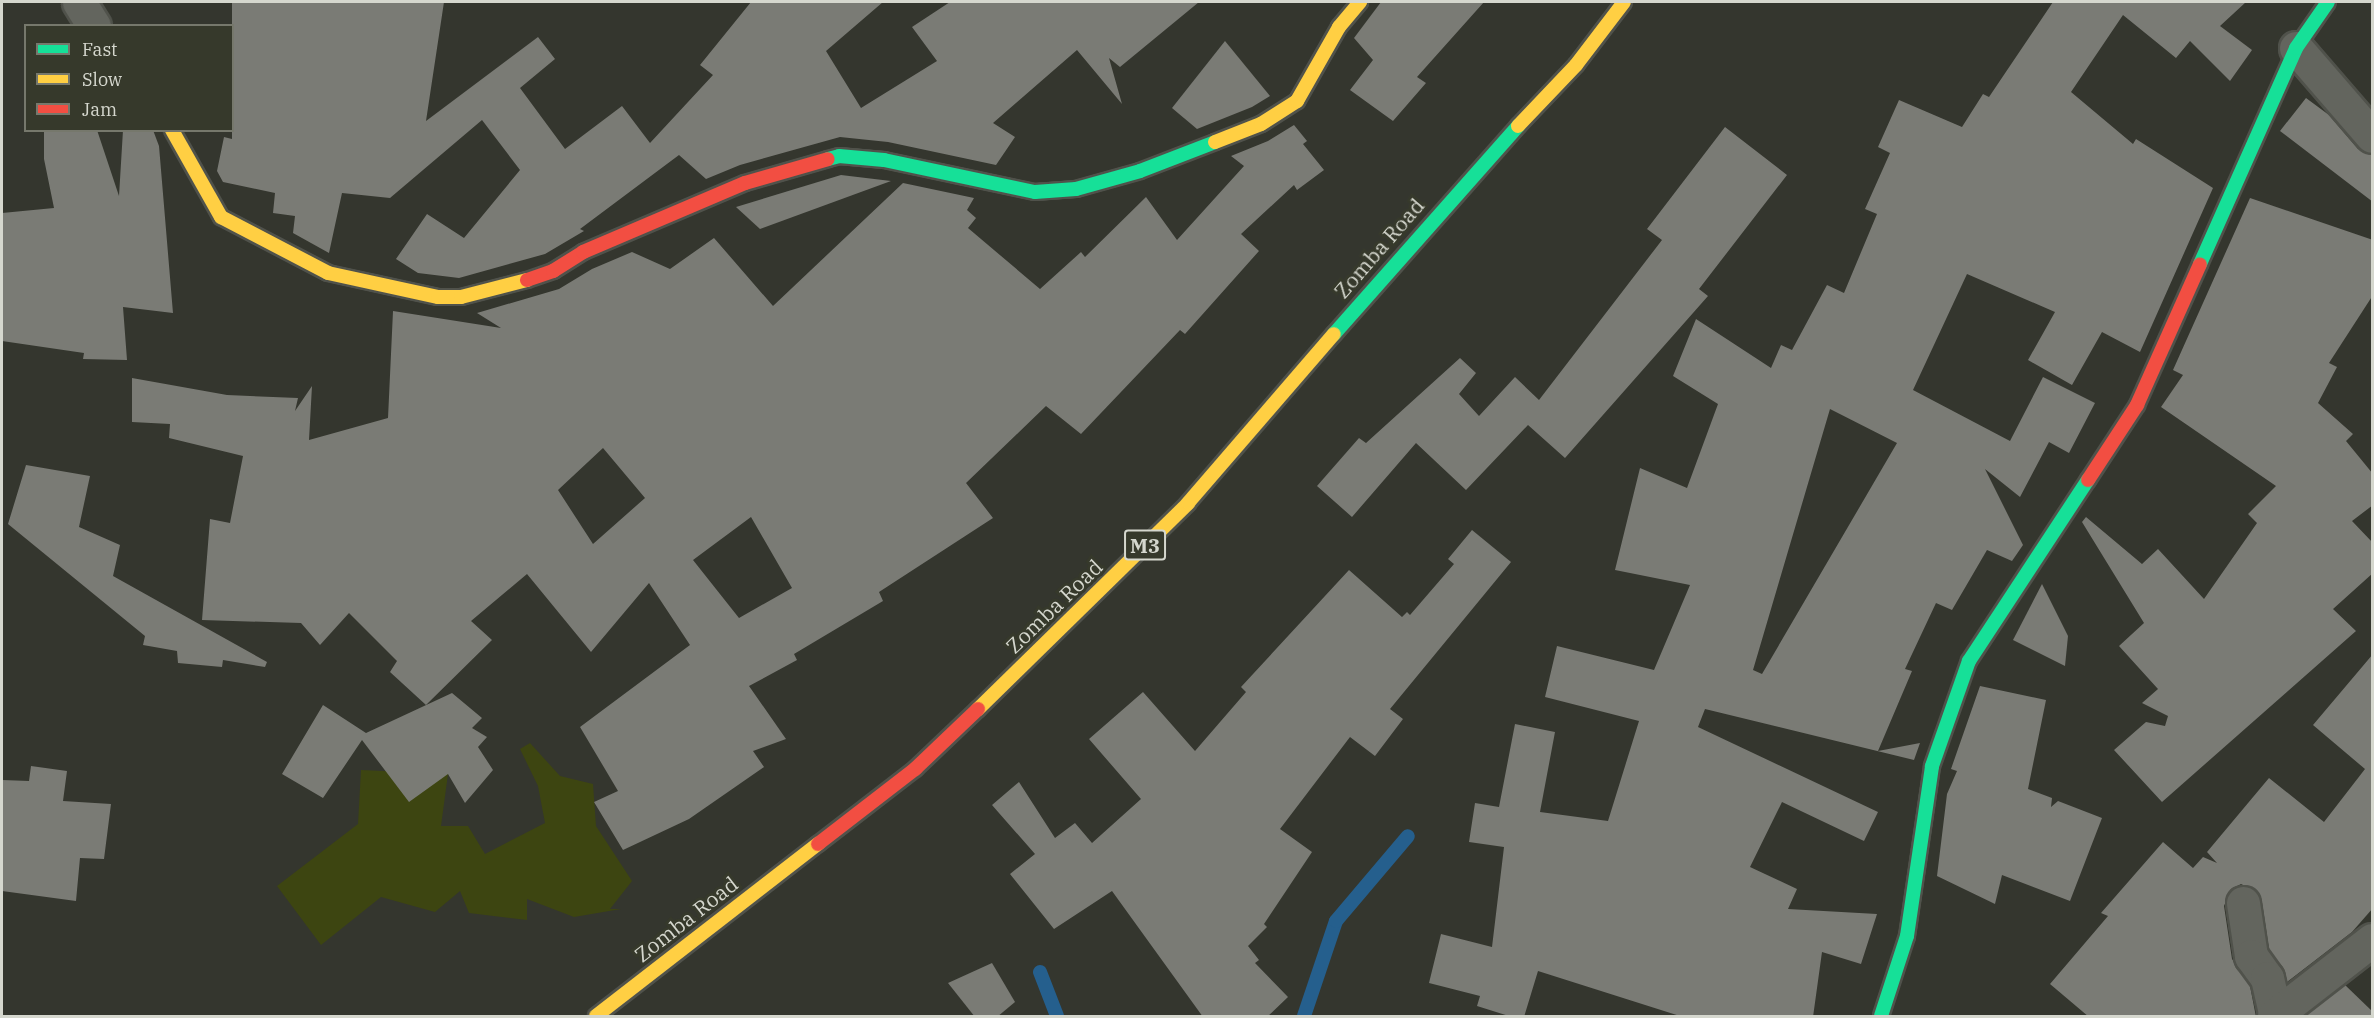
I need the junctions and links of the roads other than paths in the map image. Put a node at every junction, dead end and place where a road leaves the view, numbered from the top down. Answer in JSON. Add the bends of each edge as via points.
{"nodes":[{"id":1,"x":79,"y":2,"type":"edge"},
{"id":2,"x":1360,"y":2,"type":"edge"},
{"id":3,"x":1624,"y":2,"type":"edge"},
{"id":4,"x":2328,"y":2,"type":"edge"},
{"id":5,"x":93,"y":24,"type":"edge"},
{"id":6,"x":2296,"y":48,"type":"junction"},
{"id":7,"x":173,"y":132,"type":"edge"},
{"id":8,"x":2373,"y":136,"type":"edge"},
{"id":9,"x":2243,"y":903,"type":"dead end"},
{"id":10,"x":2373,"y":940,"type":"edge"},
{"id":11,"x":2275,"y":1016,"type":"edge"},
{"id":12,"x":596,"y":1017,"type":"edge"},
{"id":13,"x":1881,"y":1017,"type":"edge"}],
"edges":[{"from":1,"to":5,"type":"street"},
{"from":2,"to":7,"type":"main road","via":[[1339,27],[1297,101],[1261,124],[1140,171],[1076,189],[1035,192],[884,160],[839,156],[745,183],[583,252],[553,271],[515,285],[461,297],[438,297],[328,273],[220,217]]},
{"from":3,"to":12,"type":"main road","name":"Zomba Road","number":"M3","via":[[1576,65],[1450,199],[1188,503],[1089,602],[915,770]]},
{"from":4,"to":6,"type":"main road"},
{"from":6,"to":8,"type":"street"},
{"from":6,"to":13,"type":"main road","via":[[2137,405],[1969,661],[1932,766],[1907,936]]},
{"from":9,"to":11,"type":"street","via":[[2251,956],[2267,978]]},
{"from":10,"to":11,"type":"street"}]}
